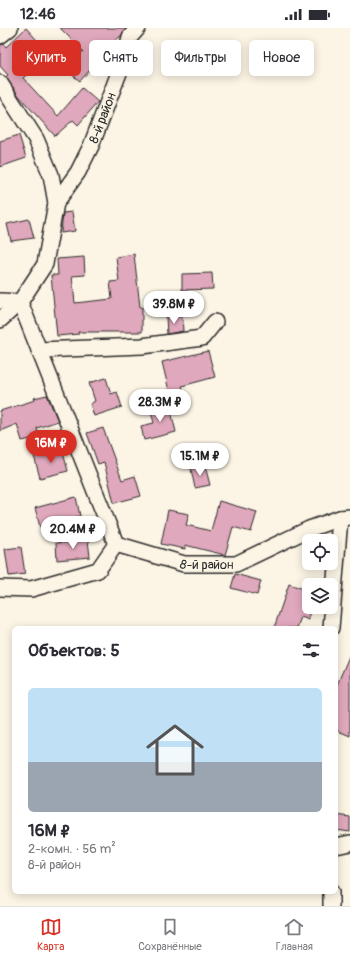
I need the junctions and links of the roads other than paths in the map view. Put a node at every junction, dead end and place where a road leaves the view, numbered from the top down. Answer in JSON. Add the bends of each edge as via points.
{"nodes":[{"id":1,"x":10,"y":28,"type":"edge"},
{"id":2,"x":138,"y":28,"type":"edge"},
{"id":3,"x":0,"y":36,"type":"edge"},
{"id":4,"x":0,"y":83,"type":"edge"},
{"id":5,"x":56,"y":203,"type":"junction"},
{"id":6,"x":0,"y":300,"type":"edge"},
{"id":7,"x":20,"y":302,"type":"junction"},
{"id":8,"x":0,"y":320,"type":"edge"},
{"id":9,"x":215,"y":322,"type":"dead end"},
{"id":10,"x":39,"y":350,"type":"junction"},
{"id":11,"x":345,"y":517,"type":"edge"},
{"id":12,"x":116,"y":544,"type":"junction"},
{"id":13,"x":0,"y":588,"type":"edge"},
{"id":14,"x":331,"y":626,"type":"edge"},
{"id":15,"x":350,"y":843,"type":"edge"},
{"id":16,"x":338,"y":846,"type":"edge"},
{"id":17,"x":331,"y":894,"type":"edge"},
{"id":18,"x":331,"y":906,"type":"edge"}],
"edges":[{"from":1,"to":3,"type":"street"},
{"from":2,"to":5,"type":"street","name":"8-й район","via":[[130,38],[91,146],[78,172]]},
{"from":4,"to":5,"type":"street","name":"8-й район","via":[[36,139],[51,175]]},
{"from":5,"to":7,"type":"street","name":"8-й район","via":[[45,264]]},
{"from":6,"to":7,"type":"street"},
{"from":7,"to":8,"type":"street","name":"8-й район"},
{"from":7,"to":10,"type":"street"},
{"from":9,"to":10,"type":"street","via":[[202,338],[142,346]]},
{"from":10,"to":12,"type":"street"},
{"from":11,"to":12,"type":"street","name":"8-й район","via":[[310,529],[236,564],[184,564]]},
{"from":11,"to":14,"type":"street"},
{"from":12,"to":13,"type":"street","via":[[98,570],[32,589]]},
{"from":15,"to":16,"type":"street"},
{"from":17,"to":18,"type":"street"}]}
